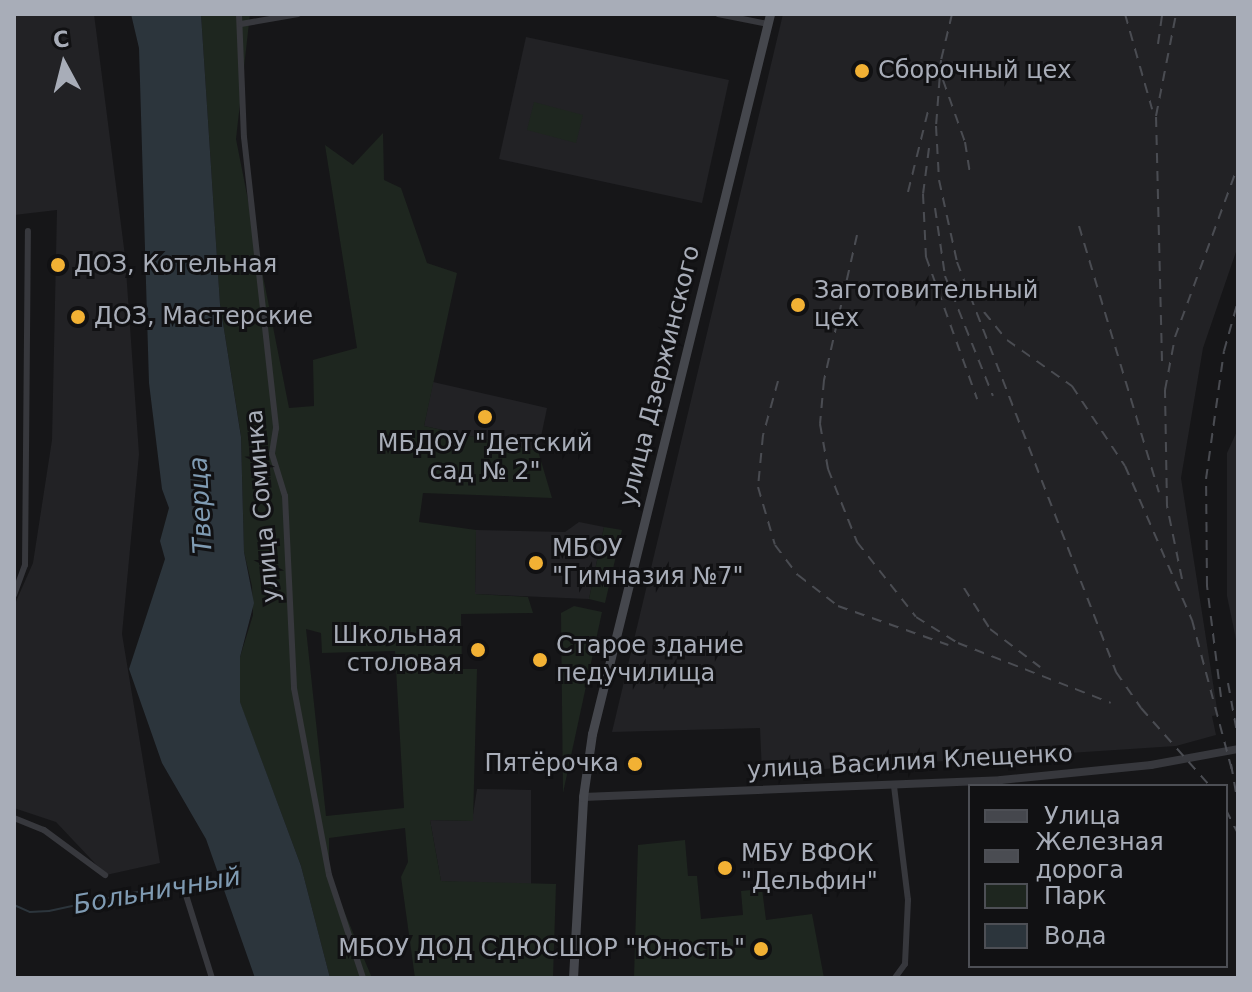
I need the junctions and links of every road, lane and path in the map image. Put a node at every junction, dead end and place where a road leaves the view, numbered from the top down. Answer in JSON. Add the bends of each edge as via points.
{"nodes":[{"id":1,"x":239,"y":14,"type":"edge"},
{"id":2,"x":298,"y":14,"type":"edge"},
{"id":3,"x":718,"y":14,"type":"edge"},
{"id":4,"x":769,"y":19,"type":"edge"},
{"id":5,"x":241,"y":24,"type":"junction"},
{"id":6,"x":28,"y":231,"type":"dead end"},
{"id":7,"x":14,"y":568,"type":"edge"},
{"id":8,"x":21,"y":574,"type":"junction"},
{"id":9,"x":14,"y":595,"type":"edge"},
{"id":10,"x":1238,"y":749,"type":"edge"},
{"id":11,"x":894,"y":786,"type":"junction"},
{"id":12,"x":583,"y":797,"type":"junction"},
{"id":13,"x":14,"y":818,"type":"edge"},
{"id":14,"x":105,"y":875,"type":"dead end"},
{"id":15,"x":185,"y":892,"type":"dead end"},
{"id":16,"x":212,"y":978,"type":"edge"},
{"id":17,"x":363,"y":978,"type":"edge"},
{"id":18,"x":573,"y":978,"type":"edge"},
{"id":19,"x":895,"y":978,"type":"edge"}],
"edges":[{"from":1,"to":5,"type":"street","name":"улица Соминка"},
{"from":2,"to":5,"type":"street"},
{"from":3,"to":4,"type":"street"},
{"from":4,"to":12,"type":"main road","name":"улица Дзержинского","via":[[620,610]]},
{"from":5,"to":17,"type":"street","name":"улица Соминка","via":[[244,137],[276,428],[272,454],[285,496],[294,688],[329,875]]},
{"from":6,"to":8,"type":"street"},
{"from":7,"to":8,"type":"street"},
{"from":8,"to":9,"type":"street"},
{"from":10,"to":11,"type":"street","name":"улица Василия Клещенко","via":[[1113,770]]},
{"from":11,"to":12,"type":"street","name":"улица Василия Клещенко"},
{"from":11,"to":19,"type":"street","via":[[908,900],[905,964]]},
{"from":12,"to":18,"type":"main road","name":"улица Дзержинского"},
{"from":13,"to":14,"type":"street","via":[[44,830]]},
{"from":15,"to":16,"type":"street"}]}
